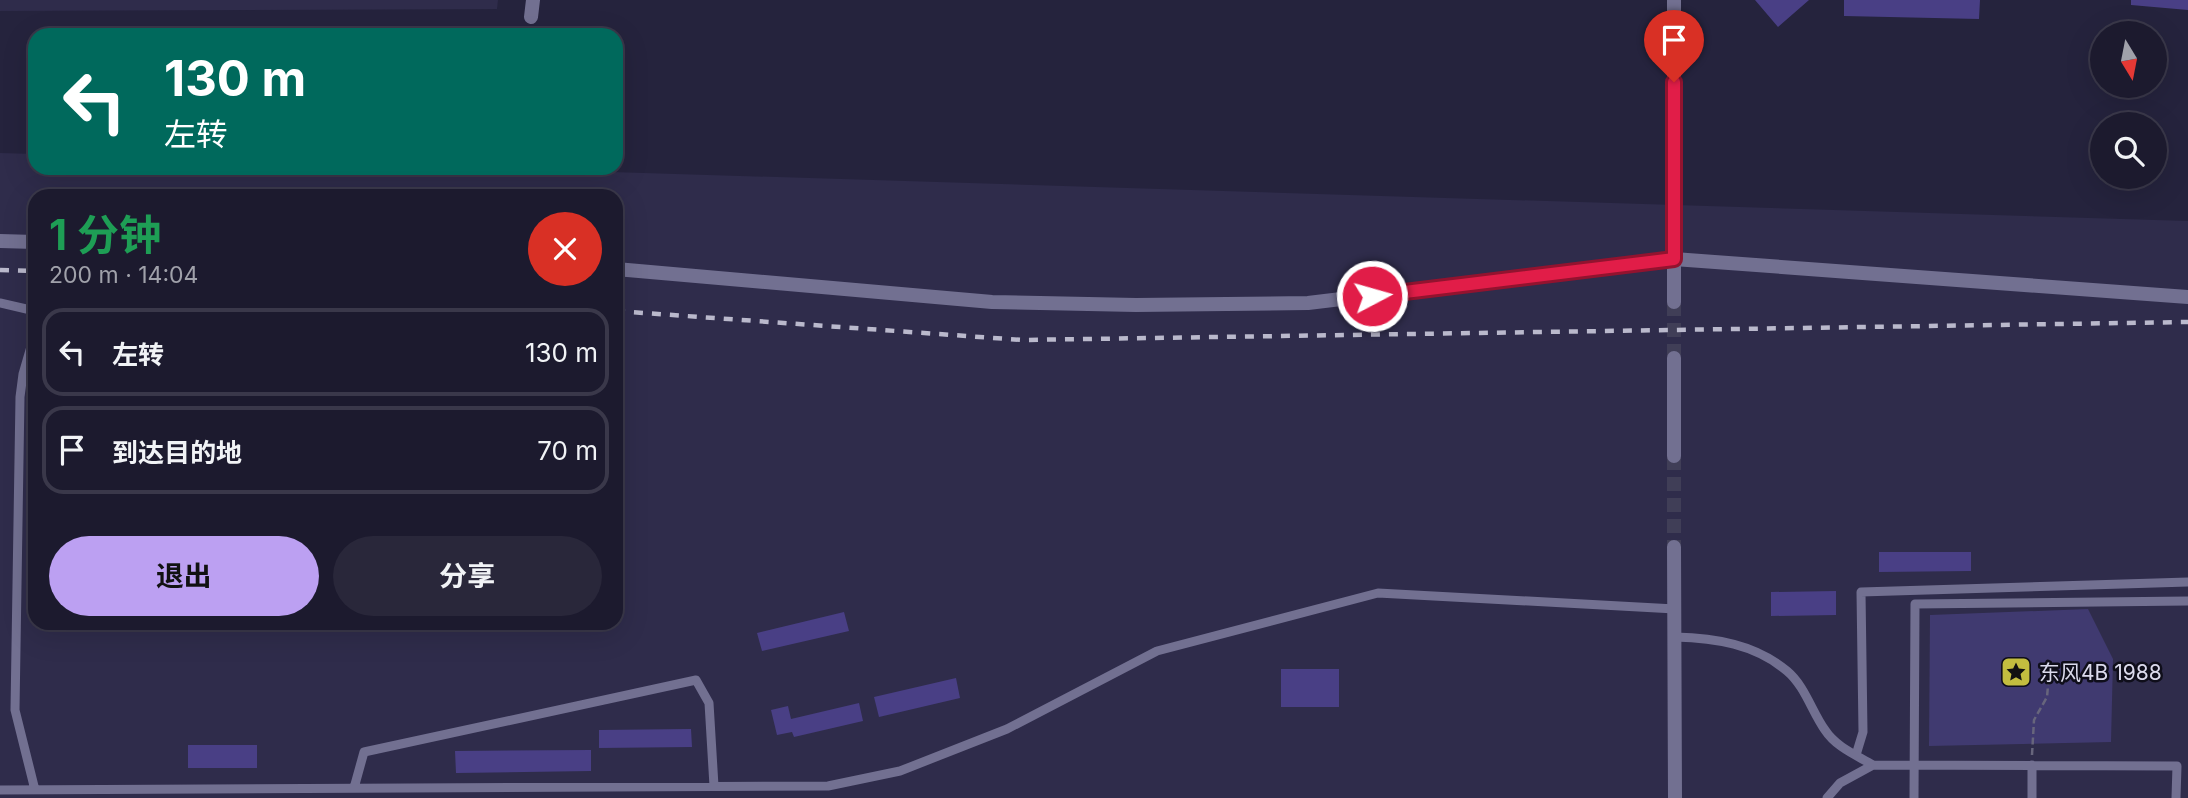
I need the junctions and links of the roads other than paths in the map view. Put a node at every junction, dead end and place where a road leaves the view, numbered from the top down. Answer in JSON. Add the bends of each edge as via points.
{"nodes":[{"id":1,"x":533,"y":0,"type":"edge"},
{"id":2,"x":1674,"y":0,"type":"edge"},
{"id":3,"x":531,"y":17,"type":"dead end"},
{"id":4,"x":0,"y":241,"type":"edge"},
{"id":5,"x":28,"y":242,"type":"edge"},
{"id":6,"x":1674,"y":259,"type":"junction"},
{"id":7,"x":623,"y":270,"type":"edge"},
{"id":8,"x":2188,"y":297,"type":"edge"},
{"id":9,"x":1674,"y":302,"type":"tunnel mouth"},
{"id":10,"x":0,"y":303,"type":"edge"},
{"id":11,"x":28,"y":309,"type":"edge"},
{"id":12,"x":28,"y":357,"type":"edge"},
{"id":13,"x":1674,"y":358,"type":"tunnel mouth"},
{"id":14,"x":1674,"y":456,"type":"tunnel mouth"},
{"id":15,"x":1674,"y":547,"type":"tunnel mouth"},
{"id":16,"x":2188,"y":582,"type":"edge"},
{"id":17,"x":2188,"y":601,"type":"edge"},
{"id":18,"x":1675,"y":609,"type":"junction"},
{"id":19,"x":1675,"y":637,"type":"junction"},
{"id":20,"x":1856,"y":755,"type":"junction"},
{"id":21,"x":1873,"y":765,"type":"junction"},
{"id":22,"x":1914,"y":765,"type":"junction"},
{"id":23,"x":2032,"y":765,"type":"junction"},
{"id":24,"x":713,"y":786,"type":"junction"},
{"id":25,"x":354,"y":788,"type":"junction"},
{"id":26,"x":0,"y":790,"type":"edge"},
{"id":27,"x":35,"y":790,"type":"junction"},
{"id":28,"x":311,"y":793,"type":"edge"},
{"id":29,"x":1675,"y":798,"type":"edge"},
{"id":30,"x":1827,"y":798,"type":"edge"},
{"id":31,"x":1914,"y":798,"type":"edge"},
{"id":32,"x":2032,"y":798,"type":"edge"},
{"id":33,"x":2176,"y":798,"type":"edge"}],
"edges":[{"from":1,"to":3,"type":"street"},
{"from":2,"to":6,"type":"street"},
{"from":4,"to":5,"type":"street"},
{"from":6,"to":7,"type":"street","via":[[1308,303],[1136,305],[992,302]]},
{"from":6,"to":8,"type":"street"},
{"from":6,"to":9,"type":"street"},
{"from":10,"to":11,"type":"lane"},
{"from":12,"to":27,"type":"lane","via":[[20,397],[15,710]]},
{"from":13,"to":14,"type":"street"},
{"from":15,"to":18,"type":"street"},
{"from":16,"to":20,"type":"lane","via":[[1861,593],[1863,732]]},
{"from":17,"to":22,"type":"lane","via":[[1915,604]]},
{"from":18,"to":19,"type":"street"},
{"from":18,"to":24,"type":"lane","via":[[1378,593],[1157,651],[1007,729],[900,771],[828,786]]},
{"from":19,"to":20,"type":"lane","via":[[1747,646],[1788,671],[1824,729]]},
{"from":19,"to":29,"type":"street"},
{"from":20,"to":21,"type":"lane"},
{"from":21,"to":22,"type":"lane"},
{"from":21,"to":30,"type":"lane","via":[[1840,783]]},
{"from":22,"to":23,"type":"lane"},
{"from":22,"to":31,"type":"lane"},
{"from":23,"to":32,"type":"lane"},
{"from":23,"to":33,"type":"lane","via":[[2177,766]]},
{"from":24,"to":25,"type":"lane"},
{"from":24,"to":25,"type":"lane","via":[[709,703],[696,680],[364,752]]},
{"from":25,"to":28,"type":"lane"},
{"from":26,"to":27,"type":"lane"},
{"from":27,"to":28,"type":"lane"}]}
